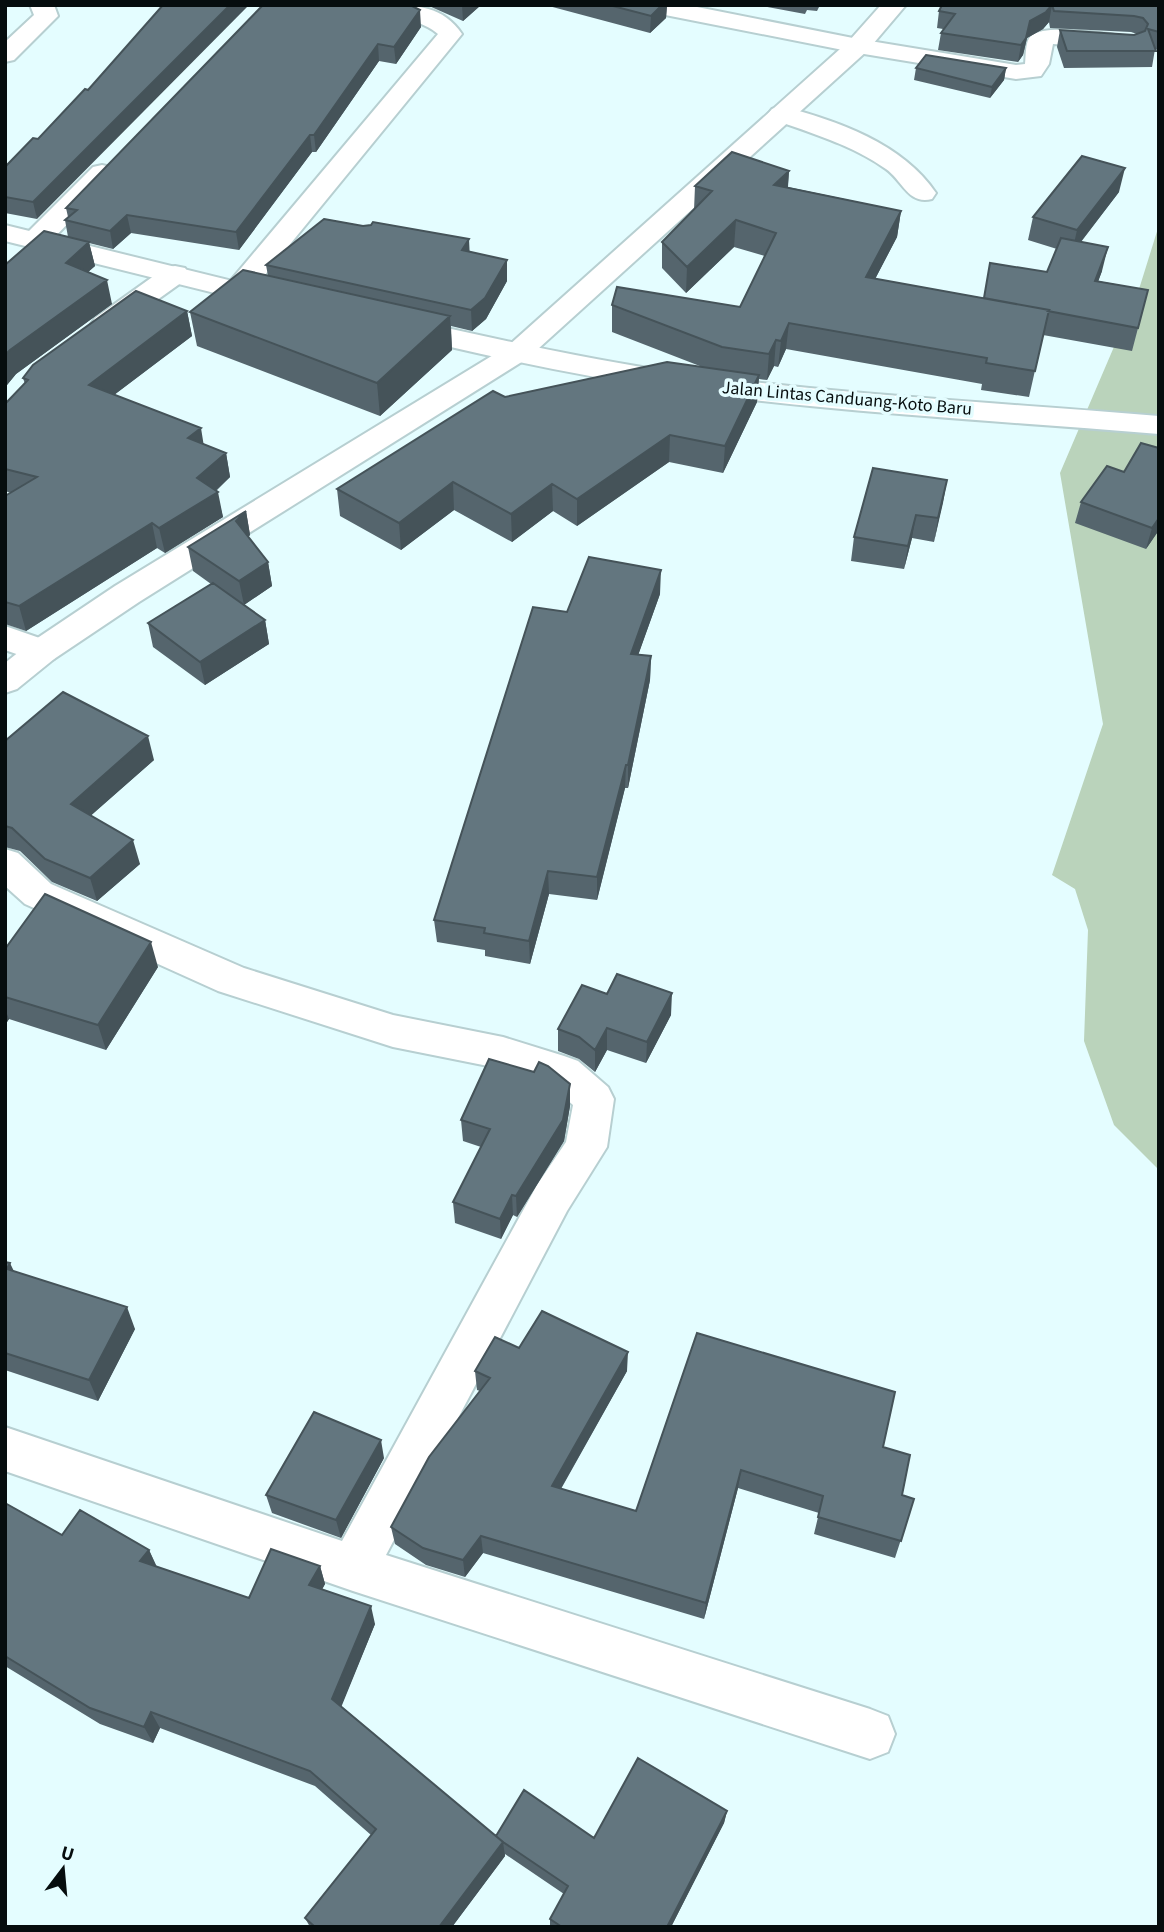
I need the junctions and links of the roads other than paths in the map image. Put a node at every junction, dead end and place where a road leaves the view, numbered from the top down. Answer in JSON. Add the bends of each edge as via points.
{"nodes":[{"id":1,"x":42,"y":5,"type":"edge"},
{"id":2,"x":397,"y":5,"type":"edge"},
{"id":3,"x":650,"y":5,"type":"edge"},
{"id":4,"x":894,"y":5,"type":"edge"},
{"id":5,"x":1130,"y":42,"type":"edge"},
{"id":6,"x":858,"y":46,"type":"junction"},
{"id":7,"x":5,"y":54,"type":"edge"},
{"id":8,"x":781,"y":114,"type":"junction"},
{"id":9,"x":123,"y":151,"type":"edge"},
{"id":10,"x":923,"y":192,"type":"dead end"},
{"id":11,"x":5,"y":233,"type":"edge"},
{"id":12,"x":37,"y":239,"type":"junction"},
{"id":13,"x":175,"y":274,"type":"junction"},
{"id":14,"x":236,"y":292,"type":"junction"},
{"id":15,"x":303,"y":306,"type":"edge"},
{"id":16,"x":370,"y":321,"type":"edge"},
{"id":17,"x":86,"y":338,"type":"edge"},
{"id":18,"x":518,"y":352,"type":"junction"},
{"id":19,"x":1159,"y":425,"type":"edge"},
{"id":20,"x":5,"y":637,"type":"edge"},
{"id":21,"x":42,"y":651,"type":"junction"},
{"id":22,"x":5,"y":681,"type":"edge"},
{"id":23,"x":5,"y":863,"type":"edge"},
{"id":24,"x":5,"y":1449,"type":"edge"},
{"id":25,"x":353,"y":1568,"type":"junction"},
{"id":26,"x":870,"y":1734,"type":"dead end"}],
"edges":[{"from":1,"to":7,"type":"street","via":[[46,16]]},
{"from":2,"to":14,"type":"street","via":[[439,23],[450,34]]},
{"from":3,"to":6,"type":"street"},
{"from":4,"to":6,"type":"street"},
{"from":5,"to":6,"type":"street","via":[[1051,37],[1040,41],[1032,71],[1016,72]]},
{"from":6,"to":8,"type":"street"},
{"from":8,"to":10,"type":"street","via":[[860,142],[898,165]]},
{"from":8,"to":18,"type":"street"},
{"from":9,"to":12,"type":"street"},
{"from":11,"to":12,"type":"street"},
{"from":12,"to":13,"type":"street"},
{"from":13,"to":14,"type":"street"},
{"from":13,"to":17,"type":"street"},
{"from":14,"to":15,"type":"street"},
{"from":16,"to":18,"type":"street","name":"Jalan Lintas Canduang-Koto Baru"},
{"from":18,"to":19,"type":"street","name":"Jalan Lintas Canduang-Koto Baru","via":[[685,382],[804,397]]},
{"from":18,"to":21,"type":"street"},
{"from":20,"to":21,"type":"street"},
{"from":21,"to":22,"type":"street"},
{"from":23,"to":25,"type":"street","via":[[38,894],[232,980],[393,1031],[503,1053],[564,1073],[594,1099],[586,1147],[552,1198]]},
{"from":24,"to":25,"type":"street"},
{"from":25,"to":26,"type":"street"}]}
